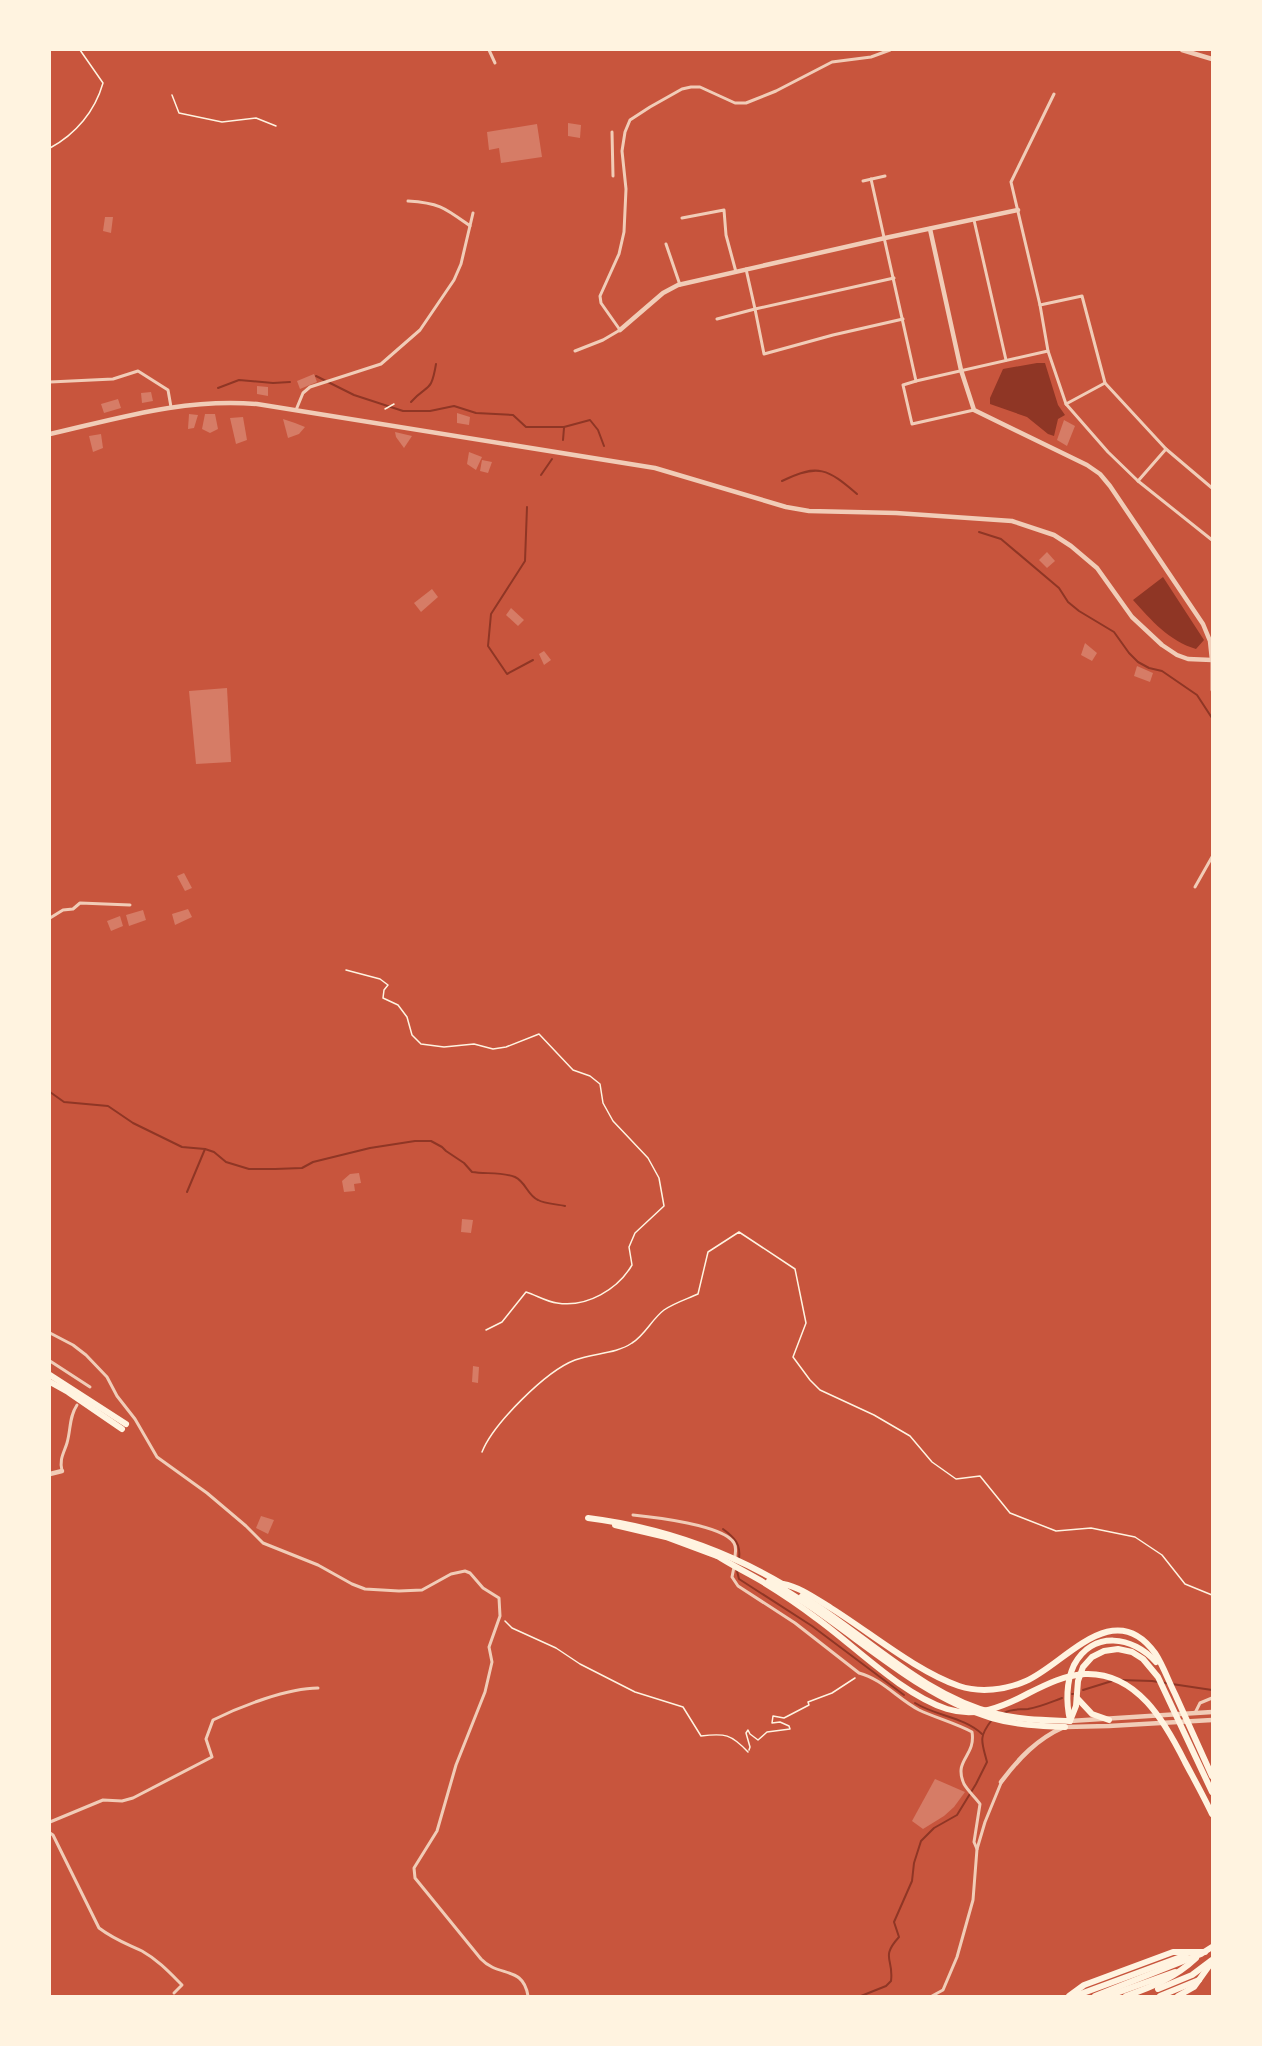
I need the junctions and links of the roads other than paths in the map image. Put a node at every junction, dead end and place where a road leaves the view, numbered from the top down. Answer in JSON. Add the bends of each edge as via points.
{"nodes":[{"id":1,"x":489,"y":50,"type":"edge"},
{"id":2,"x":890,"y":50,"type":"edge"},
{"id":3,"x":1182,"y":50,"type":"edge"},
{"id":4,"x":1212,"y":59,"type":"edge"},
{"id":5,"x":495,"y":63,"type":"dead end"},
{"id":6,"x":1054,"y":94,"type":"dead end"},
{"id":7,"x":612,"y":132,"type":"dead end"},
{"id":8,"x":613,"y":176,"type":"dead end"},
{"id":9,"x":885,"y":176,"type":"dead end"},
{"id":10,"x":872,"y":179,"type":"junction"},
{"id":11,"x":863,"y":181,"type":"dead end"},
{"id":12,"x":408,"y":201,"type":"dead end"},
{"id":13,"x":1018,"y":210,"type":"junction"},
{"id":14,"x":473,"y":213,"type":"dead end"},
{"id":15,"x":682,"y":218,"type":"dead end"},
{"id":16,"x":974,"y":220,"type":"junction"},
{"id":17,"x":470,"y":226,"type":"junction"},
{"id":18,"x":930,"y":229,"type":"junction"},
{"id":19,"x":885,"y":238,"type":"junction"},
{"id":20,"x":666,"y":244,"type":"dead end"},
{"id":21,"x":746,"y":269,"type":"junction"},
{"id":22,"x":736,"y":272,"type":"junction"},
{"id":23,"x":894,"y":278,"type":"junction"},
{"id":24,"x":680,"y":285,"type":"junction"},
{"id":25,"x":1040,"y":305,"type":"junction"},
{"id":26,"x":755,"y":309,"type":"junction"},
{"id":27,"x":717,"y":319,"type":"dead end"},
{"id":28,"x":903,"y":319,"type":"junction"},
{"id":29,"x":620,"y":330,"type":"junction"},
{"id":30,"x":575,"y":351,"type":"dead end"},
{"id":31,"x":1048,"y":351,"type":"junction"},
{"id":32,"x":1006,"y":360,"type":"junction"},
{"id":33,"x":961,"y":370,"type":"junction"},
{"id":34,"x":916,"y":381,"type":"junction"},
{"id":35,"x":50,"y":382,"type":"edge"},
{"id":36,"x":1105,"y":383,"type":"junction"},
{"id":37,"x":1066,"y":404,"type":"junction"},
{"id":38,"x":171,"y":406,"type":"junction"},
{"id":39,"x":296,"y":410,"type":"junction"},
{"id":40,"x":974,"y":410,"type":"junction"},
{"id":41,"x":50,"y":434,"type":"edge"},
{"id":42,"x":1166,"y":449,"type":"junction"},
{"id":43,"x":1138,"y":480,"type":"junction"},
{"id":44,"x":1212,"y":488,"type":"edge"},
{"id":45,"x":1212,"y":540,"type":"edge"},
{"id":46,"x":1212,"y":660,"type":"edge"},
{"id":47,"x":1212,"y":681,"type":"edge"},
{"id":48,"x":1212,"y":690,"type":"edge"},
{"id":49,"x":1212,"y":857,"type":"edge"},
{"id":50,"x":1195,"y":887,"type":"dead end"},
{"id":51,"x":130,"y":904,"type":"dead end"},
{"id":52,"x":50,"y":918,"type":"edge"},
{"id":53,"x":50,"y":1333,"type":"edge"},
{"id":54,"x":50,"y":1361,"type":"edge"},
{"id":55,"x":50,"y":1375,"type":"edge"},
{"id":56,"x":50,"y":1382,"type":"edge"},
{"id":57,"x":90,"y":1387,"type":"dead end"},
{"id":58,"x":77,"y":1405,"type":"dead end"},
{"id":59,"x":62,"y":1471,"type":"joint"},
{"id":60,"x":50,"y":1474,"type":"edge"},
{"id":61,"x":633,"y":1515,"type":"dead end"},
{"id":62,"x":588,"y":1520,"type":"dead end"},
{"id":63,"x":717,"y":1553,"type":"junction"},
{"id":64,"x":794,"y":1594,"type":"junction"},
{"id":65,"x":1166,"y":1674,"type":"junction"},
{"id":66,"x":318,"y":1688,"type":"dead end"},
{"id":67,"x":1077,"y":1697,"type":"junction"},
{"id":68,"x":1212,"y":1698,"type":"edge"},
{"id":69,"x":1212,"y":1712,"type":"edge"},
{"id":70,"x":1195,"y":1713,"type":"junction"},
{"id":71,"x":1006,"y":1718,"type":"junction"},
{"id":72,"x":1109,"y":1720,"type":"junction"},
{"id":73,"x":1212,"y":1720,"type":"edge"},
{"id":74,"x":1070,"y":1721,"type":"junction"},
{"id":75,"x":1065,"y":1727,"type":"junction"},
{"id":76,"x":1205,"y":1769,"type":"junction"},
{"id":77,"x":1212,"y":1776,"type":"edge"},
{"id":78,"x":1002,"y":1782,"type":"joint"},
{"id":79,"x":1212,"y":1792,"type":"edge"},
{"id":80,"x":1212,"y":1815,"type":"edge"},
{"id":81,"x":50,"y":1822,"type":"edge"},
{"id":82,"x":50,"y":1833,"type":"edge"},
{"id":83,"x":977,"y":1849,"type":"junction"},
{"id":84,"x":1212,"y":1947,"type":"edge"},
{"id":85,"x":1203,"y":1953,"type":"junction"},
{"id":86,"x":1193,"y":1958,"type":"junction"},
{"id":87,"x":1212,"y":1960,"type":"edge"},
{"id":88,"x":1185,"y":1968,"type":"junction"},
{"id":89,"x":1199,"y":1980,"type":"junction"},
{"id":90,"x":174,"y":1993,"type":"dead end"},
{"id":91,"x":528,"y":1996,"type":"edge"},
{"id":92,"x":932,"y":1996,"type":"edge"},
{"id":93,"x":1069,"y":1996,"type":"edge"},
{"id":94,"x":1076,"y":1996,"type":"edge"},
{"id":95,"x":1095,"y":1996,"type":"edge"},
{"id":96,"x":1108,"y":1996,"type":"edge"},
{"id":97,"x":1126,"y":1996,"type":"edge"},
{"id":98,"x":1139,"y":1996,"type":"edge"},
{"id":99,"x":1160,"y":1996,"type":"edge"},
{"id":100,"x":1178,"y":1996,"type":"edge"}],
"edges":[{"from":1,"to":5,"type":"street"},
{"from":2,"to":29,"type":"street","via":[[871,57],[832,62],[746,103],[735,103],[692,87],[630,120],[622,151],[626,189],[624,232],[619,254],[600,296]]},
{"from":3,"to":4,"type":"street"},
{"from":6,"to":13,"type":"street","via":[[1011,182]]},
{"from":7,"to":8,"type":"street"},
{"from":9,"to":10,"type":"street"},
{"from":10,"to":11,"type":"street"},
{"from":10,"to":19,"type":"street"},
{"from":12,"to":17,"type":"street","via":[[433,203]]},
{"from":13,"to":16,"type":"street"},
{"from":13,"to":25,"type":"street"},
{"from":14,"to":17,"type":"street"},
{"from":15,"to":22,"type":"street","via":[[724,210]]},
{"from":16,"to":18,"type":"street"},
{"from":16,"to":32,"type":"street"},
{"from":17,"to":39,"type":"street","via":[[462,264],[420,330],[381,364],[310,387]]},
{"from":18,"to":19,"type":"street"},
{"from":18,"to":33,"type":"street"},
{"from":19,"to":21,"type":"street"},
{"from":19,"to":23,"type":"street"},
{"from":20,"to":24,"type":"street"},
{"from":21,"to":22,"type":"street"},
{"from":21,"to":26,"type":"street"},
{"from":22,"to":24,"type":"street"},
{"from":23,"to":26,"type":"street"},
{"from":23,"to":28,"type":"street"},
{"from":24,"to":29,"type":"street","via":[[663,293]]},
{"from":25,"to":31,"type":"street"},
{"from":25,"to":36,"type":"street","via":[[1082,296]]},
{"from":26,"to":27,"type":"street"},
{"from":26,"to":28,"type":"street","via":[[764,354]]},
{"from":28,"to":34,"type":"street"},
{"from":29,"to":30,"type":"street"},
{"from":31,"to":32,"type":"street"},
{"from":31,"to":37,"type":"street"},
{"from":32,"to":33,"type":"street"},
{"from":33,"to":34,"type":"street"},
{"from":33,"to":40,"type":"street"},
{"from":34,"to":40,"type":"street","via":[[903,385],[912,424]]},
{"from":35,"to":38,"type":"street","via":[[113,379],[138,371],[168,390]]},
{"from":36,"to":37,"type":"street"},
{"from":36,"to":42,"type":"street"},
{"from":37,"to":43,"type":"street"},
{"from":38,"to":39,"type":"street","via":[[229,402]]},
{"from":38,"to":41,"type":"street"},
{"from":39,"to":46,"type":"street","via":[[655,468],[809,511],[1012,521],[1071,546],[1097,568],[1132,617],[1162,645],[1177,655]]},
{"from":40,"to":46,"type":"street","via":[[1100,474],[1203,624]]},
{"from":42,"to":43,"type":"street"},
{"from":42,"to":44,"type":"street"},
{"from":43,"to":45,"type":"street"},
{"from":46,"to":47,"type":"street"},
{"from":47,"to":48,"type":"street"},
{"from":49,"to":50,"type":"street"},
{"from":51,"to":52,"type":"street","via":[[80,903]]},
{"from":53,"to":91,"type":"street","via":[[86,1355],[107,1377],[157,1457],[207,1493],[262,1543],[365,1589],[422,1590],[452,1574],[467,1572],[499,1598],[500,1616],[489,1647],[492,1665],[481,1702],[456,1764],[437,1831],[413,1871],[471,1949],[492,1969],[518,1976]]},
{"from":54,"to":57,"type":"street"},
{"from":55,"to":56,"type":"highway","via":[[124,1426]]},
{"from":58,"to":59,"type":"street","via":[[71,1414],[61,1456]]},
{"from":59,"to":60,"type":"street"},
{"from":61,"to":83,"type":"street","via":[[674,1520],[730,1538],[736,1548],[732,1577],[738,1586],[795,1623],[859,1673],[871,1676],[919,1709],[972,1732],[974,1742],[961,1770],[964,1784],[980,1803],[974,1842]]},
{"from":62,"to":63,"type":"highway"},
{"from":63,"to":64,"type":"highway"},
{"from":63,"to":64,"type":"highway","via":[[783,1584]]},
{"from":64,"to":65,"type":"highway","via":[[820,1601],[936,1676],[961,1687],[998,1689],[1027,1681],[1082,1642],[1116,1631],[1143,1641]]},
{"from":64,"to":71,"type":"highway","via":[[931,1686]]},
{"from":64,"to":80,"type":"highway","via":[[876,1665],[925,1699],[948,1709],[965,1713],[996,1708],[1065,1678],[1086,1674],[1113,1679],[1134,1690],[1152,1706],[1168,1729]]},
{"from":65,"to":74,"type":"highway","via":[[1148,1653],[1136,1646],[1107,1640],[1091,1647],[1074,1665],[1069,1682]]},
{"from":65,"to":76,"type":"highway"},
{"from":66,"to":81,"type":"street","via":[[303,1688],[213,1720],[206,1739],[212,1757],[134,1798],[103,1800]]},
{"from":67,"to":72,"type":"highway","via":[[1092,1714]]},
{"from":67,"to":74,"type":"highway"},
{"from":67,"to":76,"type":"highway","via":[[1083,1667],[1092,1657],[1118,1649],[1132,1652],[1158,1677]]},
{"from":68,"to":70,"type":"street","via":[[1200,1703]]},
{"from":69,"to":70,"type":"street"},
{"from":70,"to":72,"type":"street"},
{"from":71,"to":74,"type":"highway"},
{"from":71,"to":75,"type":"highway","via":[[1024,1724]]},
{"from":72,"to":74,"type":"street"},
{"from":73,"to":75,"type":"street"},
{"from":74,"to":75,"type":"street"},
{"from":75,"to":78,"type":"street","via":[[1039,1741]]},
{"from":76,"to":77,"type":"highway"},
{"from":76,"to":79,"type":"highway"},
{"from":78,"to":83,"type":"street"},
{"from":82,"to":90,"type":"street","via":[[99,1928],[163,1965],[182,1985]]},
{"from":83,"to":92,"type":"street","via":[[973,1900],[957,1957],[943,1989]]},
{"from":84,"to":85,"type":"highway"},
{"from":85,"to":86,"type":"highway"},
{"from":85,"to":88,"type":"highway"},
{"from":85,"to":93,"type":"highway","via":[[1173,1952],[1084,1985]]},
{"from":86,"to":94,"type":"highway","via":[[1178,1958]]},
{"from":86,"to":95,"type":"highway"},
{"from":87,"to":89,"type":"highway"},
{"from":87,"to":98,"type":"highway","via":[[1192,1975]]},
{"from":88,"to":96,"type":"highway"},
{"from":88,"to":97,"type":"highway","via":[[1158,1985]]},
{"from":89,"to":99,"type":"highway"},
{"from":89,"to":100,"type":"highway"}]}
